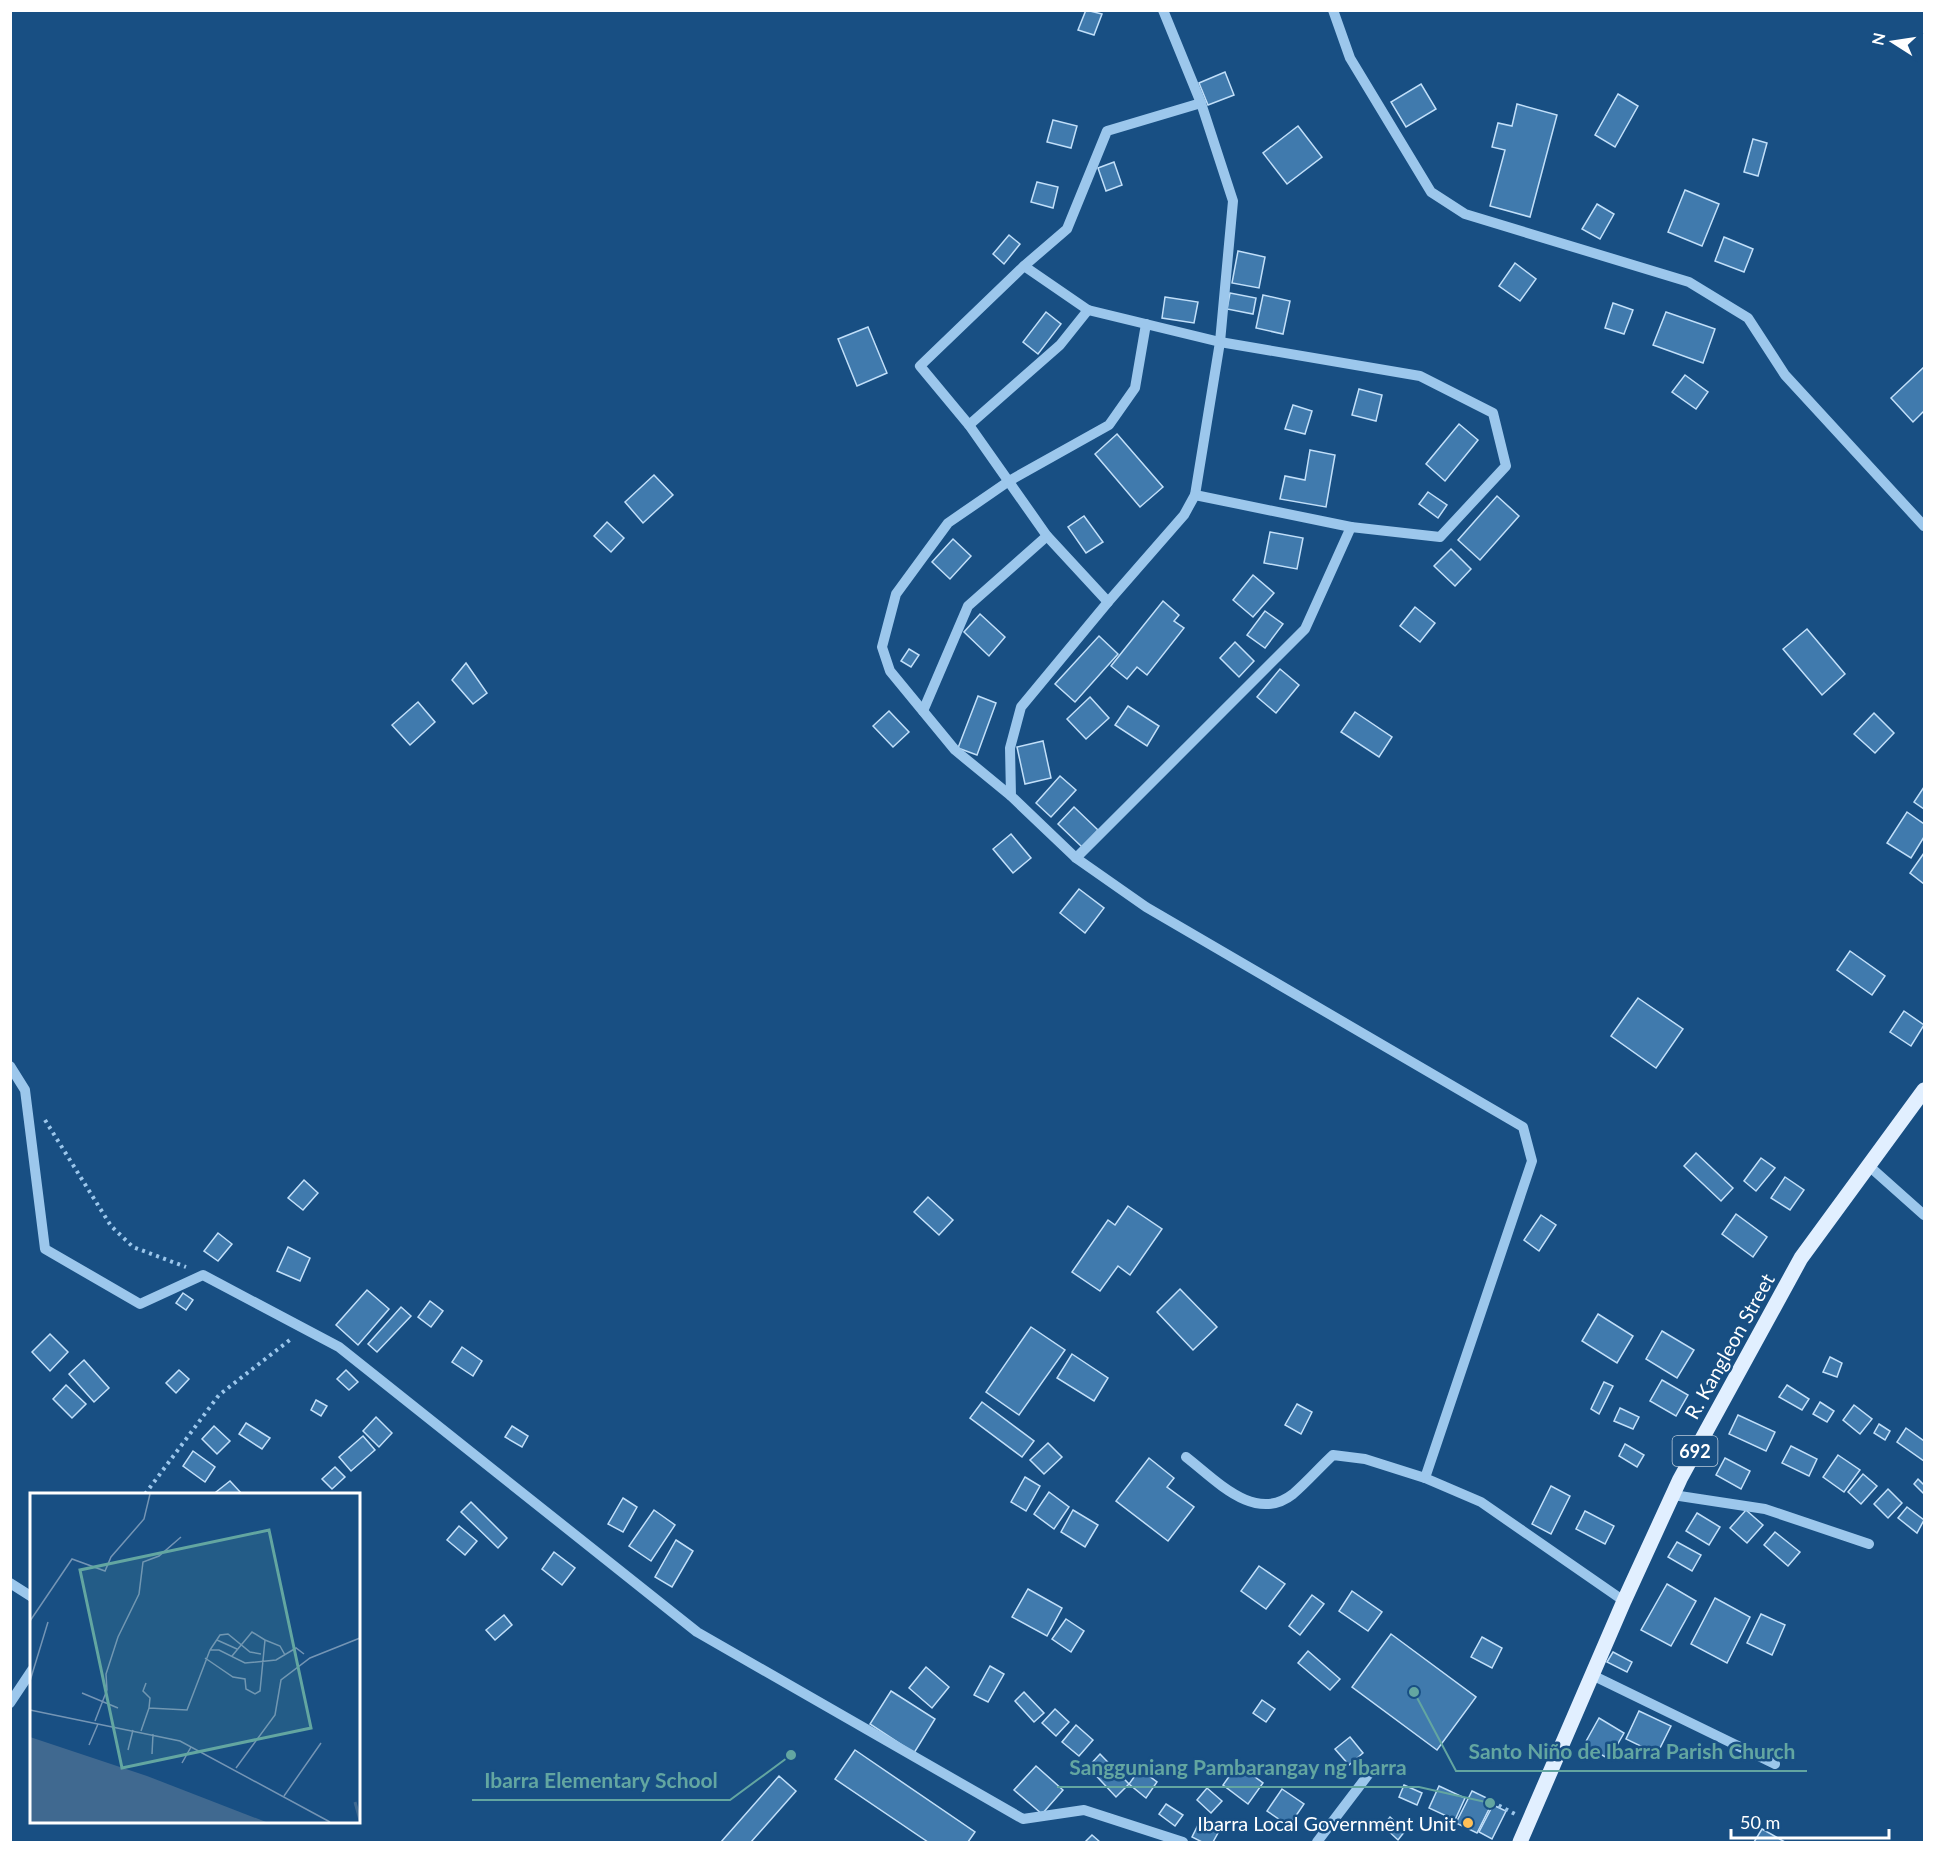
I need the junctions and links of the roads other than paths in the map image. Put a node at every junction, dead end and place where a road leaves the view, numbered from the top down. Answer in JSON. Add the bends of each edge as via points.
{"nodes":[{"id":1,"x":1164,"y":10,"type":"edge"},
{"id":2,"x":1332,"y":10,"type":"edge"},
{"id":3,"x":1201,"y":104,"type":"junction"},
{"id":4,"x":1024,"y":266,"type":"junction"},
{"id":5,"x":1088,"y":310,"type":"junction"},
{"id":6,"x":1146,"y":324,"type":"junction"},
{"id":7,"x":1220,"y":342,"type":"junction"},
{"id":8,"x":969,"y":425,"type":"junction"},
{"id":9,"x":1009,"y":481,"type":"junction"},
{"id":10,"x":1195,"y":495,"type":"junction"},
{"id":11,"x":1924,"y":526,"type":"edge"},
{"id":12,"x":1351,"y":527,"type":"junction"},
{"id":13,"x":1047,"y":536,"type":"junction"},
{"id":14,"x":1108,"y":602,"type":"junction"},
{"id":15,"x":923,"y":711,"type":"junction"},
{"id":16,"x":1011,"y":796,"type":"junction"},
{"id":17,"x":1076,"y":858,"type":"junction"},
{"id":18,"x":10,"y":1066,"type":"edge"},
{"id":19,"x":1924,"y":1090,"type":"edge"},
{"id":20,"x":1869,"y":1166,"type":"junction"},
{"id":21,"x":1924,"y":1215,"type":"edge"},
{"id":22,"x":1186,"y":1457,"type":"dead end"},
{"id":23,"x":1425,"y":1478,"type":"junction"},
{"id":24,"x":1672,"y":1495,"type":"junction"},
{"id":25,"x":1869,"y":1544,"type":"dead end"},
{"id":26,"x":10,"y":1582,"type":"edge"},
{"id":27,"x":30,"y":1596,"type":"edge"},
{"id":28,"x":1624,"y":1601,"type":"junction"},
{"id":29,"x":30,"y":1673,"type":"edge"},
{"id":30,"x":1592,"y":1675,"type":"junction"},
{"id":31,"x":10,"y":1703,"type":"edge"},
{"id":32,"x":1775,"y":1764,"type":"dead end"},
{"id":33,"x":1371,"y":1771,"type":"dead end"},
{"id":34,"x":1183,"y":1842,"type":"edge"},
{"id":35,"x":1317,"y":1842,"type":"edge"},
{"id":36,"x":1520,"y":1842,"type":"edge"}],
"edges":[{"from":1,"to":3,"type":"street"},
{"from":2,"to":11,"type":"street","via":[[1350,58],[1431,192],[1465,214],[1689,282],[1748,318],[1785,375]]},
{"from":3,"to":4,"type":"street","via":[[1107,131],[1066,229]]},
{"from":3,"to":7,"type":"street","via":[[1233,201]]},
{"from":4,"to":5,"type":"street"},
{"from":4,"to":8,"type":"street","via":[[920,366]]},
{"from":5,"to":6,"type":"street"},
{"from":5,"to":8,"type":"street","via":[[1060,345]]},
{"from":6,"to":7,"type":"street"},
{"from":6,"to":9,"type":"street","via":[[1135,388],[1109,425]]},
{"from":7,"to":10,"type":"street"},
{"from":7,"to":12,"type":"street","via":[[1420,376],[1493,413],[1506,466],[1440,537]]},
{"from":8,"to":9,"type":"street"},
{"from":9,"to":13,"type":"street"},
{"from":9,"to":15,"type":"street","via":[[948,523],[896,594],[882,646],[890,671]]},
{"from":10,"to":12,"type":"street"},
{"from":10,"to":14,"type":"street","via":[[1185,515]]},
{"from":12,"to":17,"type":"street","via":[[1305,629]]},
{"from":13,"to":14,"type":"street"},
{"from":13,"to":15,"type":"street","via":[[968,606]]},
{"from":14,"to":16,"type":"street","via":[[1021,707],[1010,748]]},
{"from":15,"to":16,"type":"street","via":[[955,750]]},
{"from":16,"to":17,"type":"street"},
{"from":17,"to":23,"type":"street","via":[[1146,907],[1523,1127],[1532,1161]]},
{"from":18,"to":34,"type":"street","via":[[25,1090],[45,1249],[140,1304],[203,1275],[339,1347],[697,1632],[1023,1819],[1084,1810]]},
{"from":19,"to":20,"type":"main road","name":"R. Kangleon Street","number":"692"},
{"from":20,"to":21,"type":"street"},
{"from":20,"to":24,"type":"main road","name":"R. Kangleon Street","number":"692","via":[[1801,1258]]},
{"from":22,"to":23,"type":"street","via":[[1244,1500],[1261,1506],[1291,1495],[1333,1455],[1365,1459]]},
{"from":23,"to":28,"type":"street","via":[[1481,1502]]},
{"from":24,"to":25,"type":"street","via":[[1765,1509]]},
{"from":24,"to":28,"type":"main road","name":"R. Kangleon Street","number":"692"},
{"from":26,"to":27,"type":"street"},
{"from":28,"to":30,"type":"main road","name":"R. Kangleon Street","number":"692"},
{"from":29,"to":31,"type":"street"},
{"from":30,"to":32,"type":"street"},
{"from":30,"to":36,"type":"main road","name":"R. Kangleon Street","number":"692"},
{"from":33,"to":35,"type":"street"}]}
